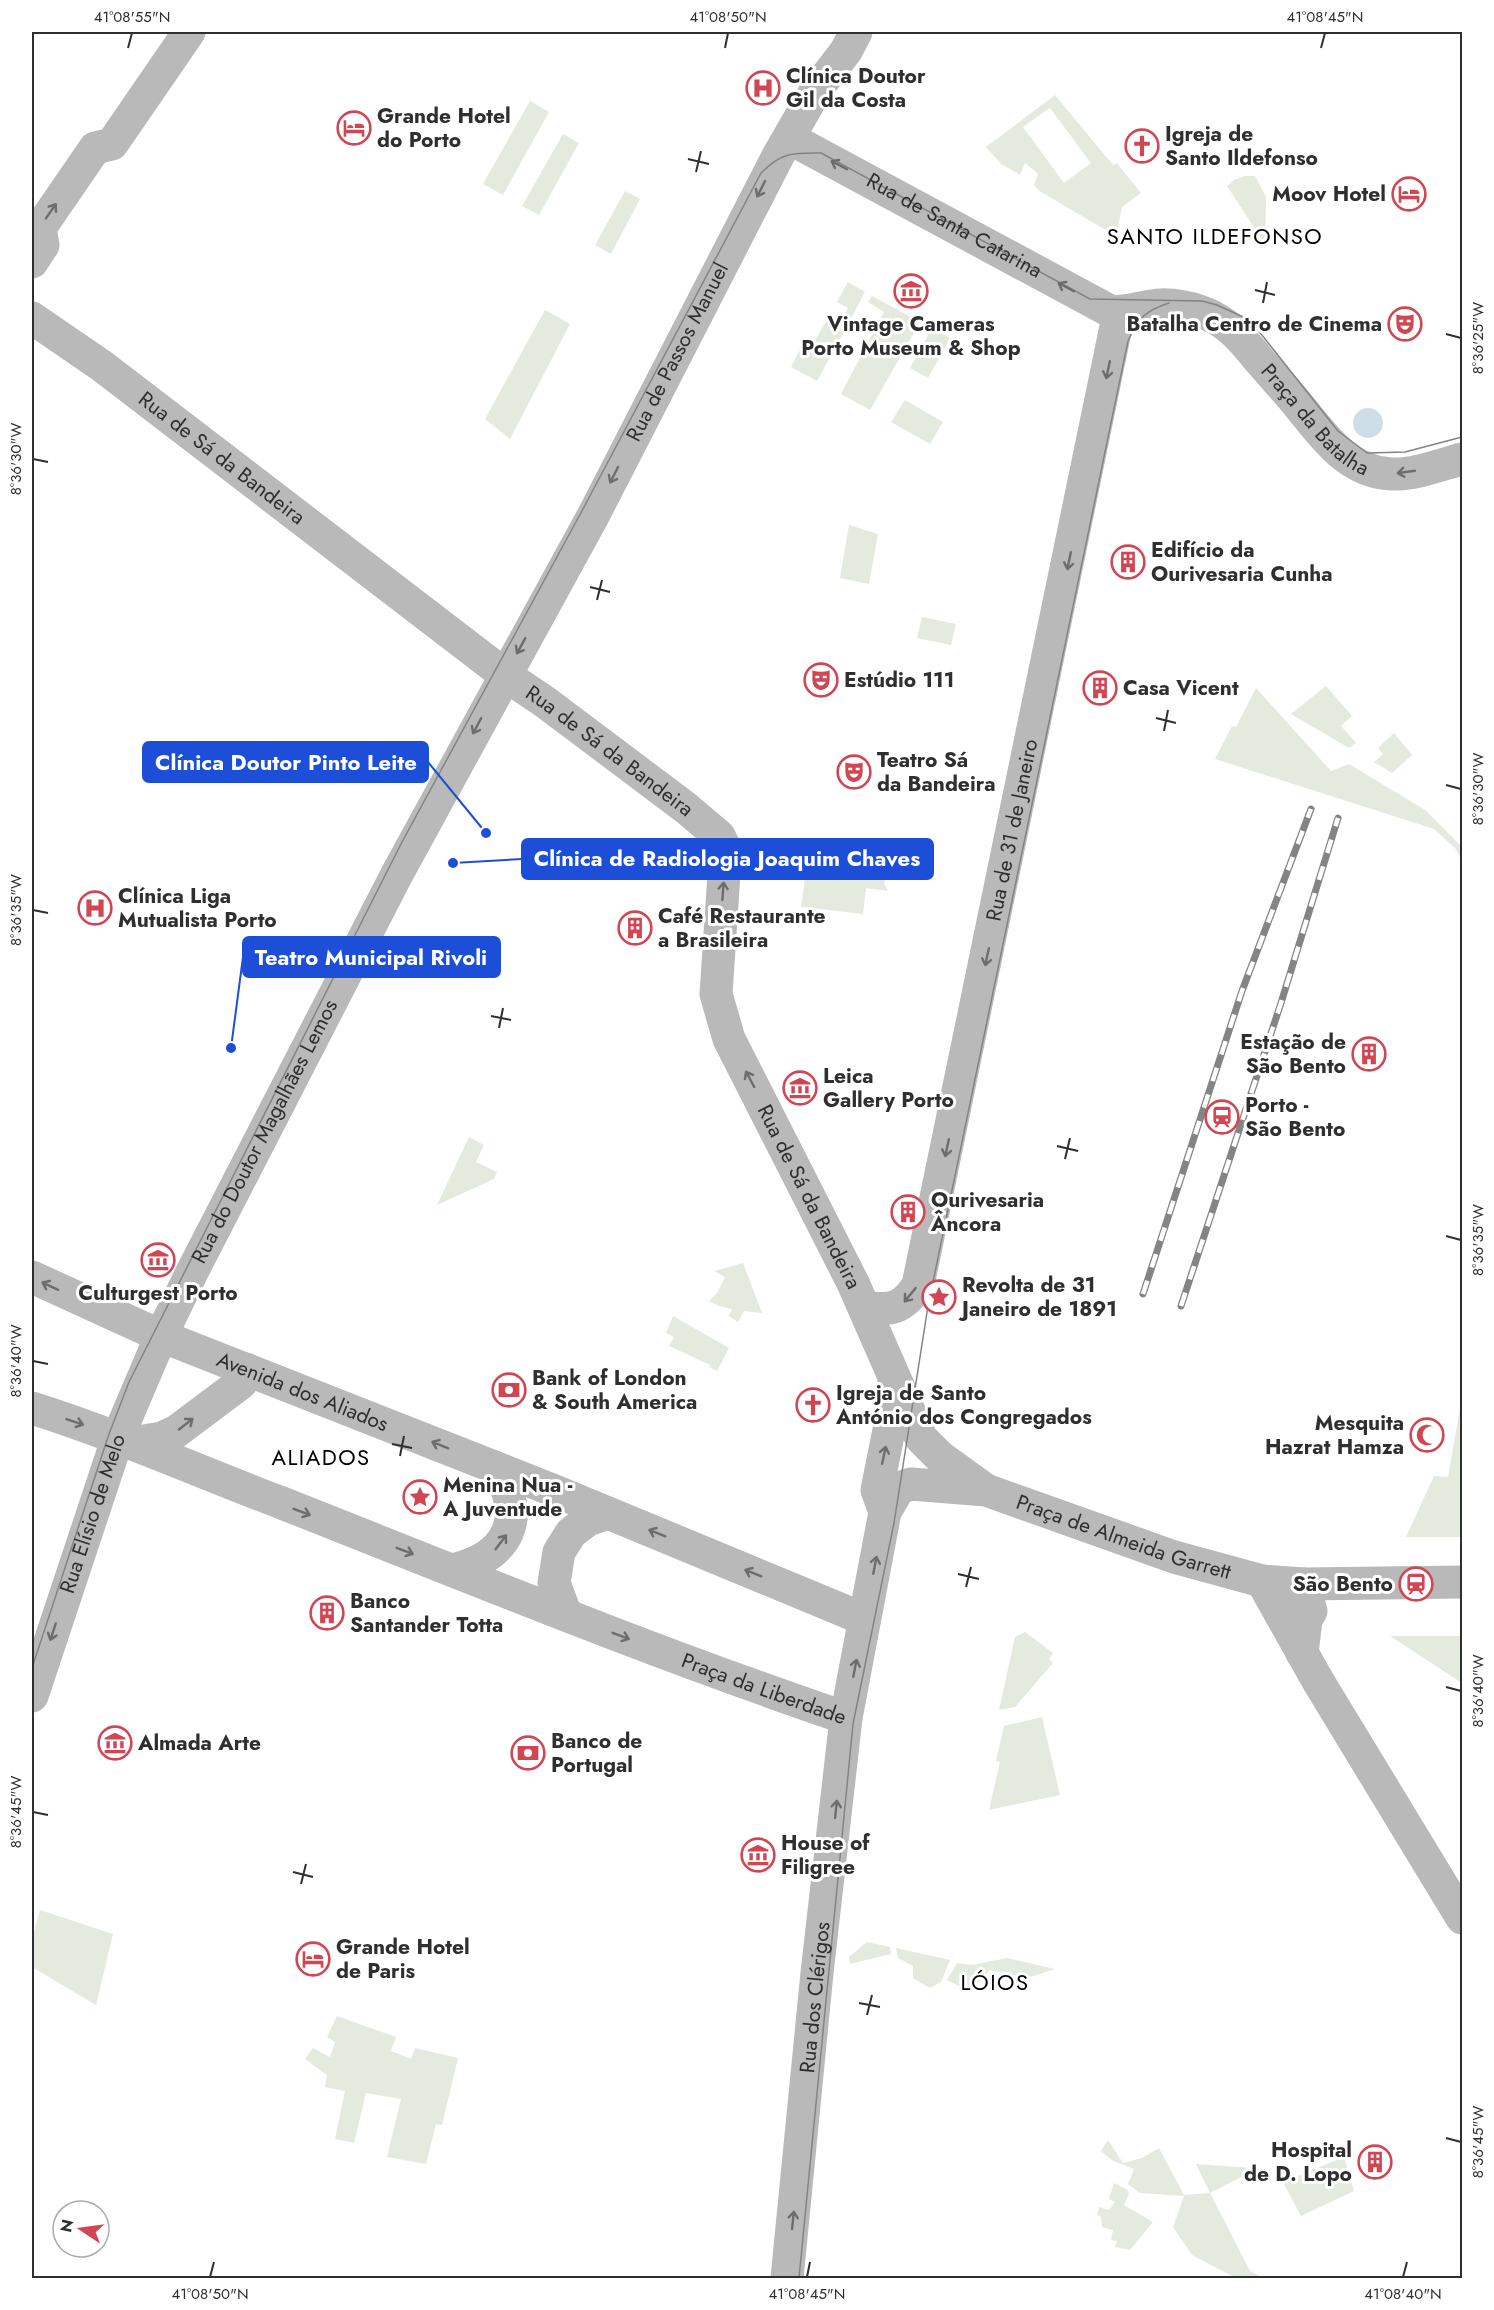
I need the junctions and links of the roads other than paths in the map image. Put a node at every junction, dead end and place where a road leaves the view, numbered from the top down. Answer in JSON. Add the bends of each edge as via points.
{"nodes":[{"id":1,"x":189,"y":32,"type":"edge"},
{"id":2,"x":856,"y":32,"type":"edge"},
{"id":3,"x":789,"y":138,"type":"junction"},
{"id":4,"x":32,"y":262,"type":"edge"},
{"id":5,"x":1119,"y":312,"type":"junction"},
{"id":6,"x":32,"y":318,"type":"edge"},
{"id":7,"x":1462,"y":459,"type":"edge"},
{"id":8,"x":505,"y":675,"type":"junction"},
{"id":9,"x":386,"y":895,"type":"joint"},
{"id":10,"x":32,"y":1277,"type":"edge"},
{"id":11,"x":864,"y":1306,"type":"junction"},
{"id":12,"x":161,"y":1335,"type":"junction"},
{"id":13,"x":246,"y":1369,"type":"junction"},
{"id":14,"x":894,"y":1377,"type":"junction"},
{"id":15,"x":32,"y":1408,"type":"edge"},
{"id":16,"x":125,"y":1440,"type":"junction"},
{"id":17,"x":494,"y":1467,"type":"junction"},
{"id":18,"x":986,"y":1490,"type":"junction"},
{"id":19,"x":885,"y":1512,"type":"junction"},
{"id":20,"x":608,"y":1514,"type":"junction"},
{"id":21,"x":452,"y":1570,"type":"junction"},
{"id":22,"x":1262,"y":1581,"type":"junction"},
{"id":23,"x":1462,"y":1582,"type":"edge"},
{"id":24,"x":1303,"y":1584,"type":"junction"},
{"id":25,"x":566,"y":1615,"type":"junction"},
{"id":26,"x":864,"y":1619,"type":"junction"},
{"id":27,"x":1302,"y":1653,"type":"junction"},
{"id":28,"x":32,"y":1696,"type":"edge"},
{"id":29,"x":846,"y":1718,"type":"junction"},
{"id":30,"x":1462,"y":1917,"type":"edge"},
{"id":31,"x":787,"y":2278,"type":"edge"}],
"edges":[{"from":4,"to":1,"type":"main road","one_way":true,"via":[[43,245],[40,228],[95,148],[112,144]]},
{"from":2,"to":3,"type":"main road","name":"Rua de Passos Manuel"},
{"from":5,"to":3,"type":"main road","name":"Rua de Santa Catarina","one_way":true,"via":[[1110,311]]},
{"from":3,"to":8,"type":"main road","name":"Rua de Passos Manuel","one_way":true},
{"from":7,"to":5,"type":"main road","name":"Praça da Batalha","one_way":true,"via":[[1417,471],[1371,472],[1354,464],[1324,438],[1224,323],[1194,310],[1153,305]]},
{"from":5,"to":11,"type":"main road","name":"Rua de 31 de Janeiro","one_way":true,"via":[[918,1285],[898,1307]]},
{"from":6,"to":8,"type":"main road","name":"Rua de Sá da Bandeira","via":[[102,366]]},
{"from":8,"to":9,"type":"main road","name":"Rua de Passos Manuel","one_way":true},
{"from":11,"to":8,"type":"main road","name":"Rua de Sá da Bandeira","one_way":true,"via":[[729,1039],[716,994],[725,859],[719,836]]},
{"from":9,"to":12,"type":"main road","name":"Rua do Doutor Magalhães Lemos"},
{"from":12,"to":10,"type":"main road","name":"Avenida dos Aliados","one_way":true},
{"from":11,"to":14,"type":"main road","name":"Rua de Sá da Bandeira"},
{"from":12,"to":13,"type":"main road","name":"Avenida dos Aliados"},
{"from":12,"to":16,"type":"main road","name":"Rua Elísio de Melo"},
{"from":16,"to":13,"type":"main road","one_way":true,"via":[[162,1438],[177,1431],[241,1383]]},
{"from":17,"to":13,"type":"main road","name":"Avenida dos Aliados","one_way":true},
{"from":14,"to":18,"type":"main road","name":"Praça de Almeida Garrett","via":[[921,1438]]},
{"from":19,"to":14,"type":"main road","name":"Praça de Almeida Garrett","one_way":true,"via":[[877,1490],[895,1400]]},
{"from":15,"to":16,"type":"main road","one_way":true},
{"from":16,"to":21,"type":"main road","one_way":true},
{"from":16,"to":28,"type":"main road","name":"Rua Elísio de Melo","one_way":true},
{"from":17,"to":20,"type":"main road","name":"Avenida dos Aliados"},
{"from":21,"to":17,"type":"main road","one_way":true,"via":[[485,1558],[508,1533],[513,1515],[510,1498]]},
{"from":18,"to":19,"type":"main road","name":"Praça de Almeida Garrett","via":[[911,1484],[899,1488]]},
{"from":18,"to":22,"type":"main road","name":"Praça de Almeida Garrett","via":[[1174,1557]]},
{"from":26,"to":19,"type":"main road","name":"Praça de Almeida Garrett","one_way":true},
{"from":20,"to":25,"type":"main road","via":[[588,1520],[571,1533],[559,1552],[554,1583]]},
{"from":26,"to":20,"type":"main road","one_way":true},
{"from":21,"to":25,"type":"main road"},
{"from":22,"to":24,"type":"main road","name":"Praça de Almeida Garrett"},
{"from":22,"to":27,"type":"main road"},
{"from":23,"to":24,"type":"main road","name":"Praça de Almeida Garrett"},
{"from":24,"to":27,"type":"main road","via":[[1311,1611],[1306,1620]]},
{"from":25,"to":29,"type":"main road","name":"Praça da Liberdade","one_way":true},
{"from":29,"to":26,"type":"main road","name":"Praça da Liberdade","one_way":true},
{"from":27,"to":30,"type":"main road"},
{"from":31,"to":29,"type":"main road","name":"Rua dos Clérigos","one_way":true}]}
